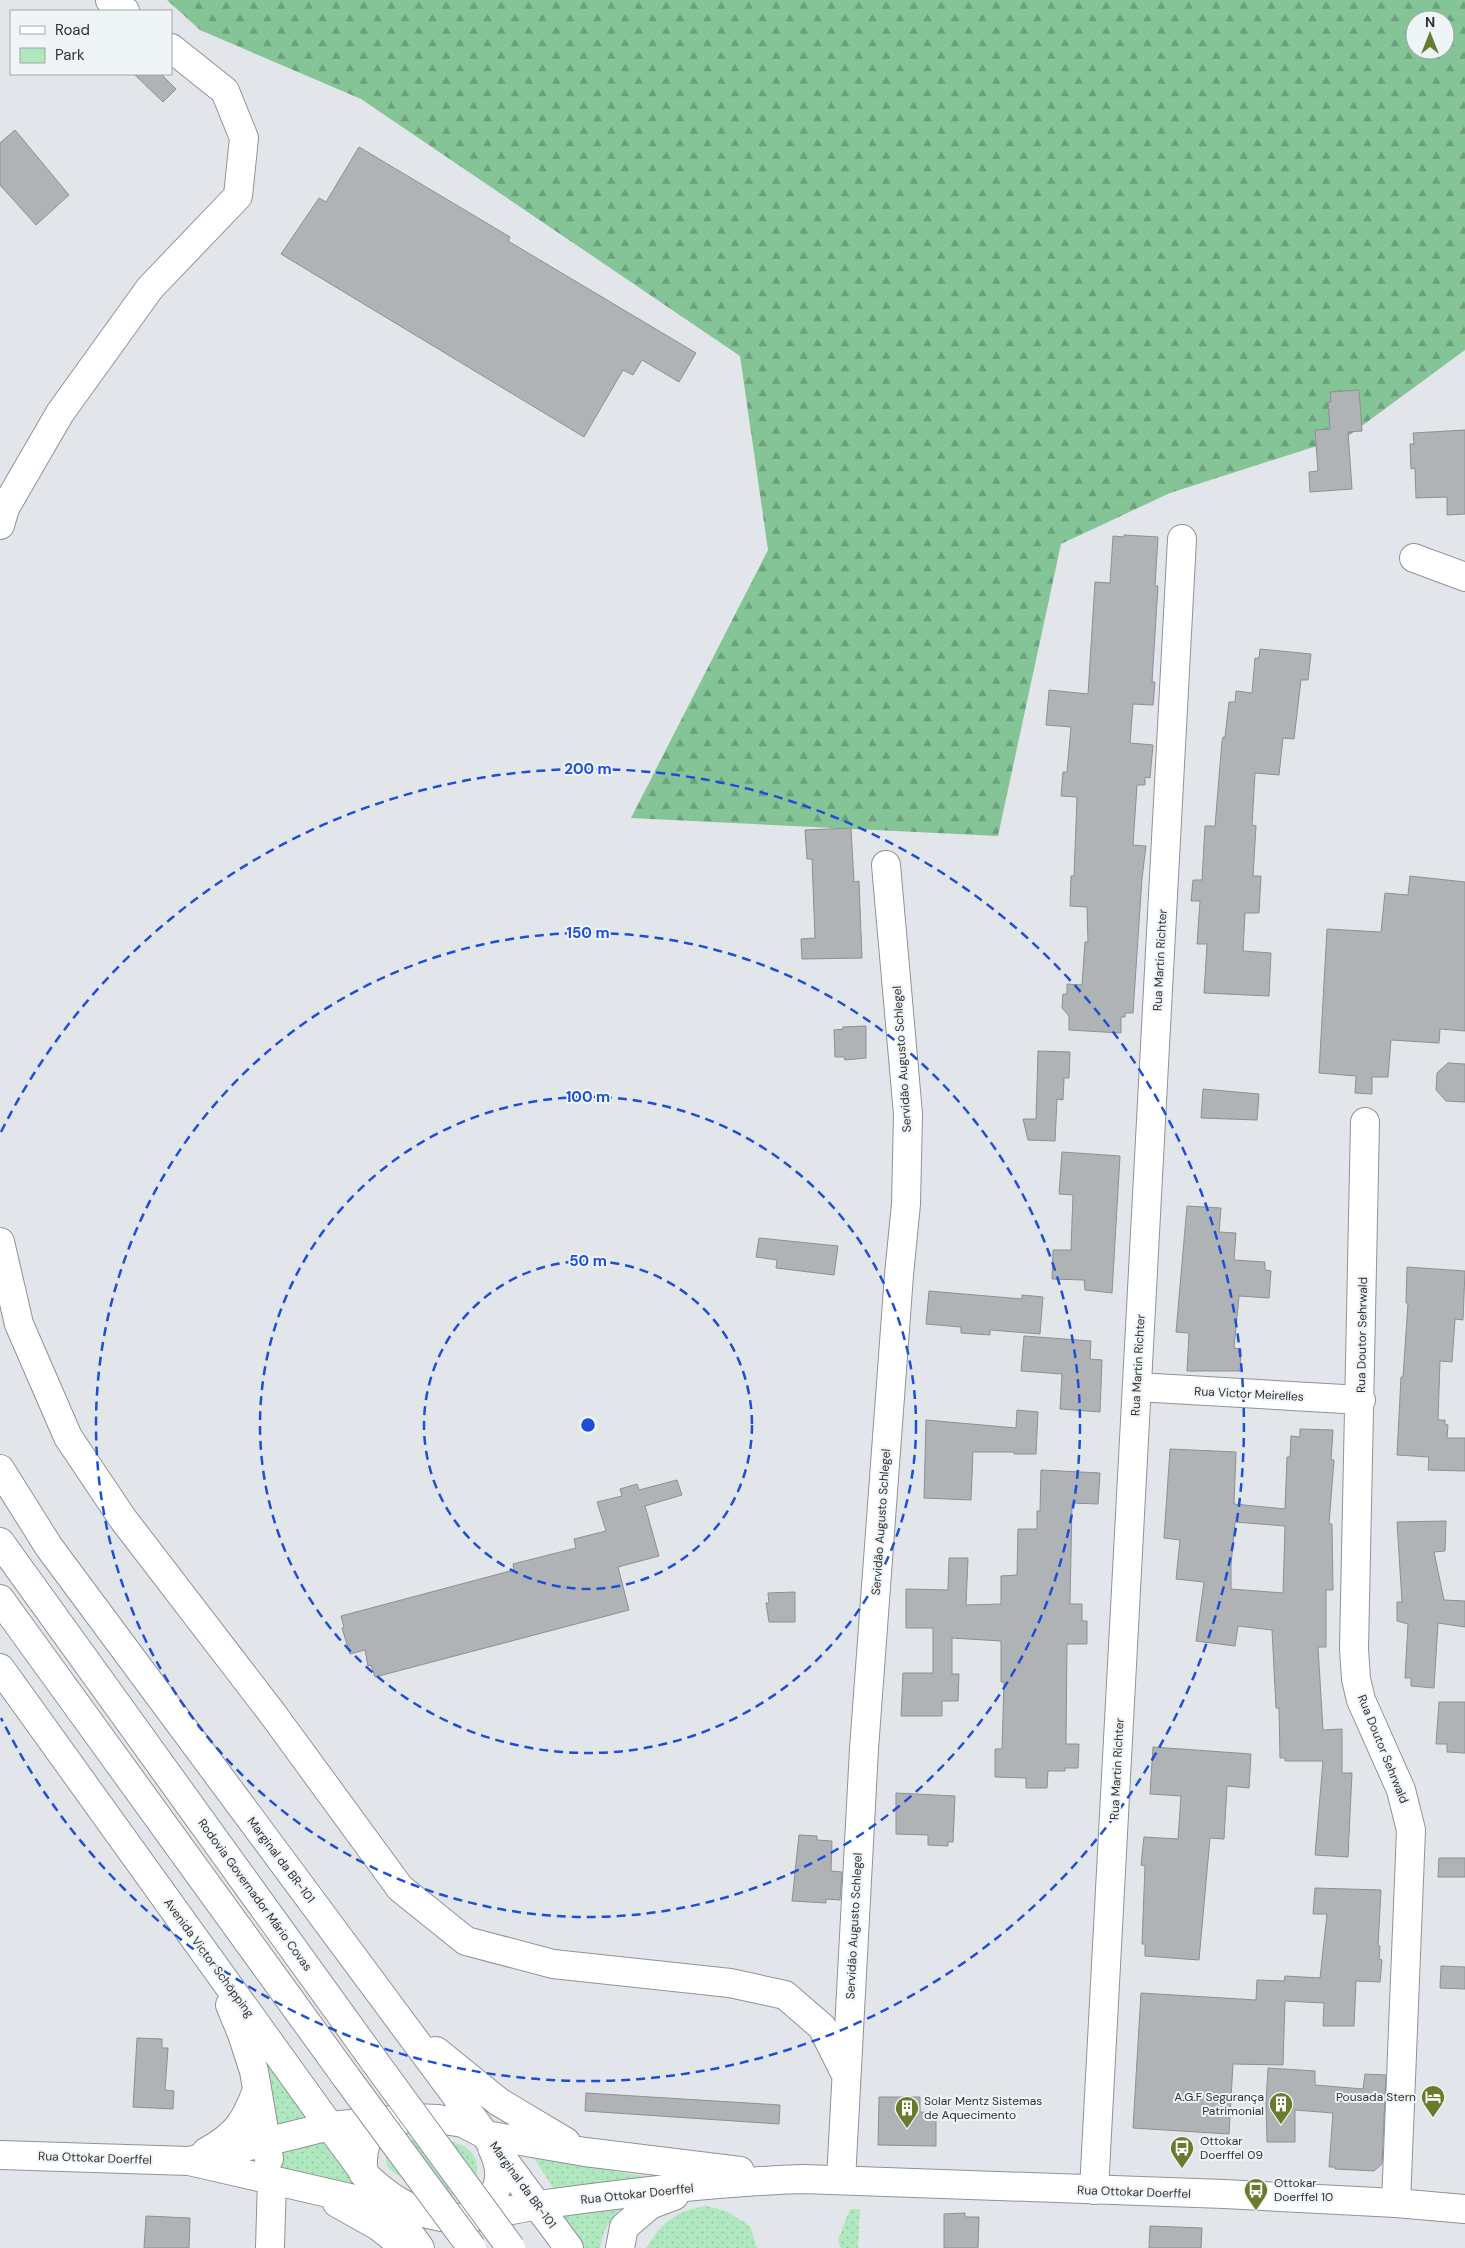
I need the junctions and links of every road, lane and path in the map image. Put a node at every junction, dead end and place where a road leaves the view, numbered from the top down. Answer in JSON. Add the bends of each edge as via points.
{"nodes":[{"id":1,"x":110,"y":0,"type":"edge"},
{"id":2,"x":123,"y":10,"type":"edge"},
{"id":3,"x":172,"y":49,"type":"edge"},
{"id":4,"x":0,"y":525,"type":"edge"},
{"id":5,"x":1182,"y":539,"type":"dead end"},
{"id":6,"x":1414,"y":558,"type":"dead end"},
{"id":7,"x":1465,"y":577,"type":"edge"},
{"id":8,"x":886,"y":865,"type":"dead end"},
{"id":9,"x":1365,"y":1122,"type":"dead end"},
{"id":10,"x":0,"y":1242,"type":"edge"},
{"id":11,"x":1137,"y":1387,"type":"junction"},
{"id":12,"x":1361,"y":1400,"type":"junction"},
{"id":13,"x":0,"y":1468,"type":"edge"},
{"id":14,"x":0,"y":1542,"type":"edge"},
{"id":15,"x":0,"y":1599,"type":"edge"},
{"id":16,"x":0,"y":1668,"type":"edge"},
{"id":17,"x":193,"y":1936,"type":"junction"},
{"id":18,"x":405,"y":2027,"type":"junction"},
{"id":19,"x":846,"y":2077,"type":"junction"},
{"id":20,"x":257,"y":2090,"type":"junction"},
{"id":21,"x":391,"y":2121,"type":"junction"},
{"id":22,"x":330,"y":2126,"type":"junction"},
{"id":23,"x":486,"y":2135,"type":"junction"},
{"id":24,"x":266,"y":2142,"type":"junction"},
{"id":25,"x":585,"y":2152,"type":"junction"},
{"id":26,"x":0,"y":2155,"type":"edge"},
{"id":27,"x":189,"y":2161,"type":"junction"},
{"id":28,"x":364,"y":2173,"type":"junction"},
{"id":29,"x":272,"y":2179,"type":"junction"},
{"id":30,"x":803,"y":2179,"type":"junction"},
{"id":31,"x":841,"y":2180,"type":"junction"},
{"id":32,"x":307,"y":2187,"type":"junction"},
{"id":33,"x":696,"y":2187,"type":"junction"},
{"id":34,"x":1094,"y":2190,"type":"junction"},
{"id":35,"x":1396,"y":2204,"type":"junction"},
{"id":36,"x":538,"y":2205,"type":"junction"},
{"id":37,"x":388,"y":2206,"type":"junction"},
{"id":38,"x":1465,"y":2210,"type":"edge"},
{"id":39,"x":422,"y":2213,"type":"junction"},
{"id":40,"x":471,"y":2216,"type":"junction"},
{"id":41,"x":270,"y":2248,"type":"edge"},
{"id":42,"x":406,"y":2248,"type":"edge"},
{"id":43,"x":420,"y":2248,"type":"edge"},
{"id":44,"x":472,"y":2248,"type":"edge"},
{"id":45,"x":511,"y":2248,"type":"edge"},
{"id":46,"x":569,"y":2248,"type":"edge"},
{"id":47,"x":620,"y":2248,"type":"edge"}],
"edges":[{"from":1,"to":2,"type":"main road"},
{"from":3,"to":4,"type":"main road","via":[[225,91],[244,138],[238,196],[150,288],[60,413],[5,508]]},
{"from":5,"to":11,"type":"main road","name":"Rua Martin Richter"},
{"from":6,"to":7,"type":"main road"},
{"from":8,"to":19,"type":"main road","name":"Servidão Augusto Schlegel","via":[[908,1114],[906,1204],[864,1749]]},
{"from":9,"to":12,"type":"main road","name":"Rua Doutor Sehrwald"},
{"from":10,"to":19,"type":"main road","via":[[19,1324],[68,1437],[123,1519],[272,1713],[400,1888],[466,1941],[552,1964],[730,1983],[785,1995],[822,2027]]},
{"from":11,"to":12,"type":"main road","name":"Rua Victor Meirelles"},
{"from":11,"to":34,"type":"main road","name":"Rua Martin Richter"},
{"from":12,"to":35,"type":"main road","name":"Rua Doutor Sehrwald","via":[[1354,1649],[1356,1680],[1370,1724],[1401,1790],[1411,1830]]},
{"from":13,"to":18,"type":"main road","name":"Marginal da BR-101","via":[[48,1547]]},
{"from":14,"to":45,"type":"main road","name":"Rodovia Governador Mário Covas","bridge":true},
{"from":15,"to":44,"type":"main road","bridge":true},
{"from":16,"to":17,"type":"main road","name":"Avenida Victor Schöpping"},
{"from":17,"to":20,"type":"main road","via":[[228,2000],[254,2071]]},
{"from":17,"to":22,"type":"main road","name":"Avenida Victor Schöpping"},
{"from":18,"to":23,"type":"main road","name":"Marginal da BR-101"},
{"from":18,"to":25,"type":"main road","via":[[499,2102]]},
{"from":19,"to":31,"type":"main road","name":"Servidão Augusto Schlegel"},
{"from":20,"to":24,"type":"main road"},
{"from":20,"to":27,"type":"main road","via":[[246,2117],[231,2136]]},
{"from":21,"to":22,"type":"main road","name":"Rua Ottokar Doerffel"},
{"from":21,"to":23,"type":"main road","via":[[438,2119],[463,2124]]},
{"from":21,"to":28,"type":"main road","via":[[369,2137],[363,2155]]},
{"from":22,"to":24,"type":"main road","name":"Rua Ottokar Doerffel"},
{"from":22,"to":28,"type":"main road","name":"Avenida Victor Schöpping"},
{"from":23,"to":25,"type":"main road","name":"Rua Ottokar Doerffel"},
{"from":23,"to":36,"type":"main road","name":"Marginal da BR-101"},
{"from":23,"to":40,"type":"main road","via":[[500,2173],[498,2186],[482,2208]]},
{"from":24,"to":27,"type":"main road","name":"Rua Ottokar Doerffel"},
{"from":24,"to":29,"type":"main road"},
{"from":25,"to":30,"type":"main road","name":"Rua Ottokar Doerffel"},
{"from":26,"to":27,"type":"main road","name":"Rua Ottokar Doerffel"},
{"from":27,"to":29,"type":"main road","name":"Rua Ottokar Doerffel"},
{"from":28,"to":37,"type":"main road","name":"Avenida Victor Schöpping"},
{"from":28,"to":39,"type":"main road","via":[[382,2192]]},
{"from":29,"to":32,"type":"main road","name":"Rua Ottokar Doerffel"},
{"from":29,"to":41,"type":"main road"},
{"from":30,"to":31,"type":"main road","name":"Rua Ottokar Doerffel"},
{"from":30,"to":33,"type":"main road","name":"Rua Ottokar Doerffel"},
{"from":31,"to":34,"type":"main road","name":"Rua Ottokar Doerffel"},
{"from":32,"to":37,"type":"main road","name":"Rua Ottokar Doerffel"},
{"from":32,"to":42,"type":"main road","via":[[378,2226]]},
{"from":33,"to":36,"type":"main road","name":"Rua Ottokar Doerffel"},
{"from":33,"to":47,"type":"main road","via":[[650,2205],[624,2228]]},
{"from":34,"to":35,"type":"main road","name":"Rua Ottokar Doerffel"},
{"from":35,"to":38,"type":"main road","name":"Rua Ottokar Doerffel"},
{"from":36,"to":40,"type":"main road","name":"Rua Ottokar Doerffel"},
{"from":36,"to":46,"type":"main road","name":"Marginal da BR-101"},
{"from":37,"to":39,"type":"main road","name":"Rua Ottokar Doerffel"},
{"from":37,"to":43,"type":"main road","name":"Avenida Victor Schöpping"},
{"from":39,"to":40,"type":"main road","via":[[443,2218]]}]}
